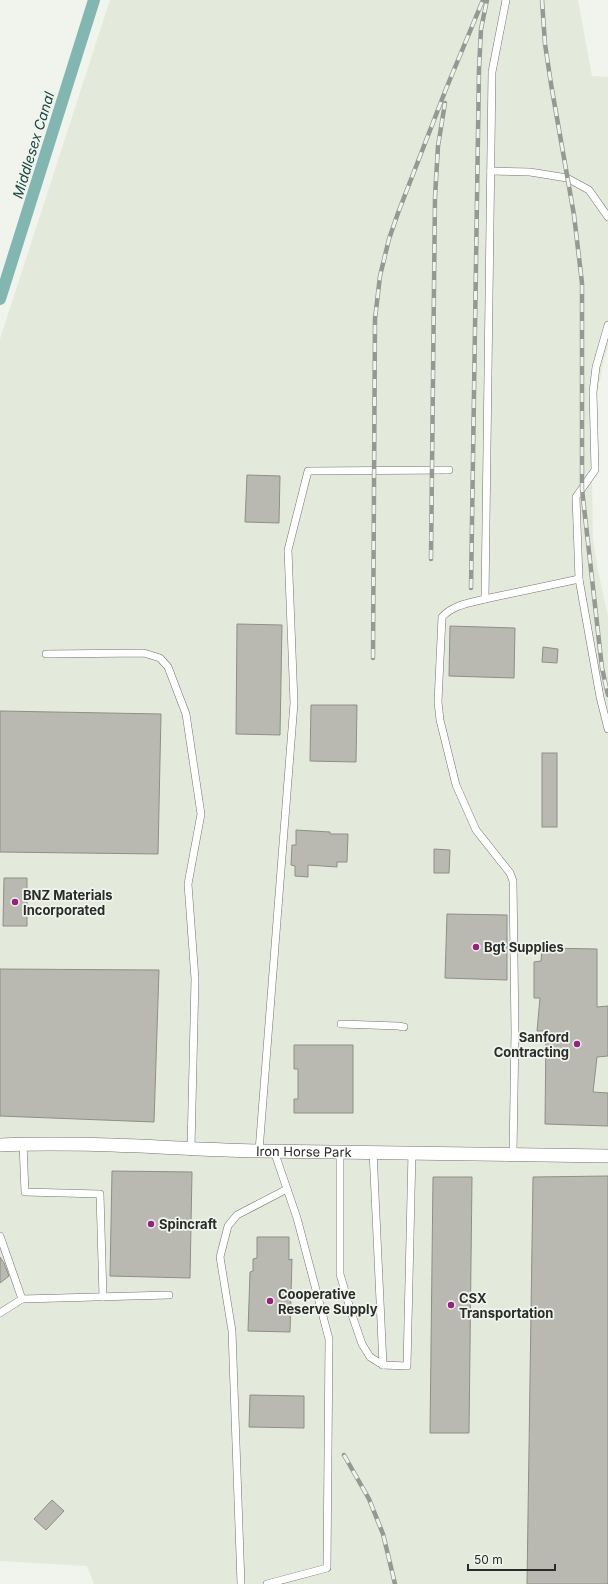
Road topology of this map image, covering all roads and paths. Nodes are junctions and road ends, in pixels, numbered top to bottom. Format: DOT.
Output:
graph roads {
  1 [pos="506,0"];
  2 [pos="491,171"];
  3 [pos="608,217"];
  4 [pos="608,325"];
  5 [pos="449,470"];
  6 [pos="579,579"];
  7 [pos="485,599"];
  8 [pos="46,654"];
  9 [pos="608,729"];
  10 [pos="341,1024"];
  11 [pos="404,1027"];
  12 [pos="23,1144"];
  13 [pos="0,1145"];
  14 [pos="191,1148"];
  15 [pos="274,1150"];
  16 [pos="340,1150"];
  17 [pos="259,1151"];
  18 [pos="373,1151"];
  19 [pos="412,1152"];
  20 [pos="513,1154"];
  21 [pos="608,1156"];
  22 [pos="287,1189"];
  23 [pos="0,1236"];
  24 [pos="169,1295"];
  25 [pos="103,1297"];
  26 [pos="22,1299"];
  27 [pos="0,1313"];
  28 [pos="383,1365"];
  29 [pos="241,1584"];
  30 [pos="267,1584"];
  1 -- 2 [label="lane"];
  2 -- 3 [label="lane"];
  2 -- 7 [label="lane"];
  4 -- 6 [label="lane"];
  5 -- 17 [label="lane"];
  6 -- 7 [label="lane"];
  6 -- 9 [label="lane"];
  7 -- 20 [label="lane"];
  8 -- 14 [label="lane"];
  10 -- 11 [label="lane"];
  12 -- 13 [label="street, Iron Horse Park"];
  12 -- 14 [label="street, Iron Horse Park"];
  12 -- 25 [label="lane"];
  14 -- 17 [label="street, Iron Horse Park"];
  15 -- 16 [label="street, Iron Horse Park"];
  15 -- 17 [label="street, Iron Horse Park"];
  15 -- 22 [label="lane"];
  16 -- 18 [label="street, Iron Horse Park"];
  16 -- 28 [label="lane"];
  18 -- 19 [label="street, Iron Horse Park"];
  18 -- 28 [label="lane"];
  19 -- 20 [label="street, Iron Horse Park"];
  19 -- 28 [label="lane"];
  20 -- 21 [label="street, Iron Horse Park"];
  22 -- 29 [label="lane"];
  22 -- 30 [label="lane"];
  23 -- 26 [label="lane"];
  24 -- 25 [label="lane"];
  25 -- 26 [label="lane"];
  26 -- 27 [label="lane"];
}
